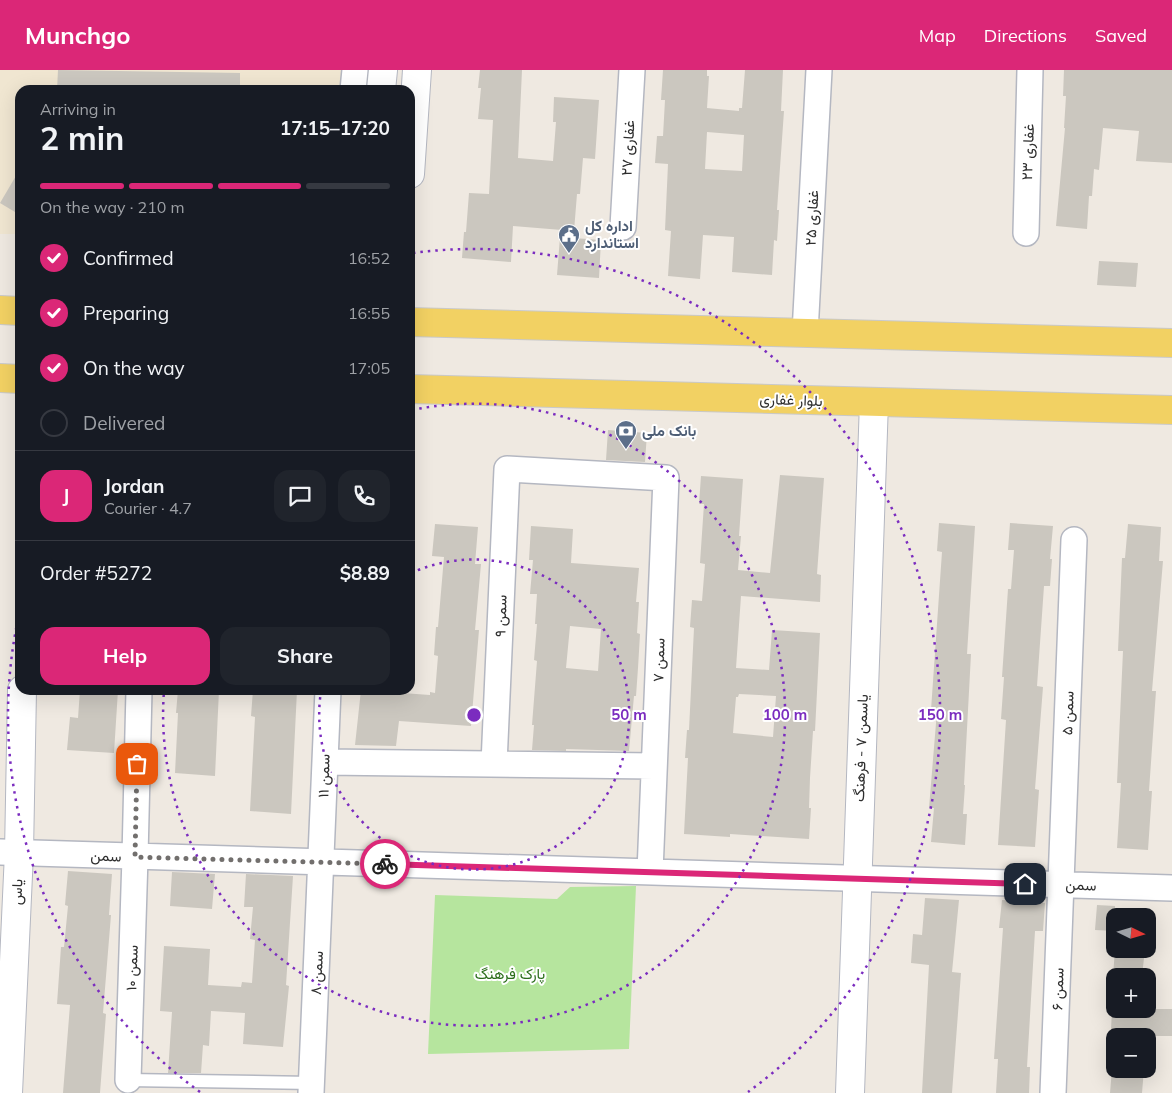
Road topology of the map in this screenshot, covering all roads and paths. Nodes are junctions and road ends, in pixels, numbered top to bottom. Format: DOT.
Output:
graph roads {
  1 [pos="354,70"];
  2 [pos="383,70"];
  3 [pos="417,70"];
  4 [pos="632,70"];
  5 [pos="820,70"];
  6 [pos="1030,70"];
  7 [pos="353,85"];
  8 [pos="382,85"];
  9 [pos="415,100"];
  10 [pos="623,227"];
  11 [pos="1026,233"];
  12 [pos="0,310"];
  13 [pos="15,311"];
  14 [pos="415,322"];
  15 [pos="805,333"];
  16 [pos="1172,342"];
  17 [pos="0,378"];
  18 [pos="15,378"];
  19 [pos="415,389"];
  20 [pos="874,402"];
  21 [pos="1172,410"];
  22 [pos="507,468"];
  23 [pos="1074,540"];
  24 [pos="22,695"];
  25 [pos="138,695"];
  26 [pos="328,695"];
  27 [pos="325,762"];
  28 [pos="494,764"];
  29 [pos="654,766"];
  30 [pos="9,853"];
  31 [pos="135,857"];
  32 [pos="322,862"];
  33 [pos="650,872"];
  34 [pos="856,879"];
  35 [pos="1062,885"];
  36 [pos="1172,888"];
  37 [pos="128,1080"];
  38 [pos="312,1088"];
  39 [pos="8,1093"];
  40 [pos="850,1093"];
  41 [pos="1053,1093"];
  1 -- 7 [label="street"];
  2 -- 8 [label="street"];
  3 -- 9 [label="street"];
  4 -- 10 [label="street, غفاری ۲۷"];
  5 -- 15 [label="street, غفاری ۲۵"];
  6 -- 11 [label="street, غفاری ۲۳"];
  12 -- 13 [label="main road"];
  14 -- 15 [label="main road"];
  15 -- 16 [label="main road"];
  17 -- 18 [label="main road"];
  19 -- 20 [label="main road, بلوار غفاری"];
  20 -- 21 [label="main road, بلوار غفاری"];
  20 -- 34 [label="street, یاسمن ۷ - فرهنگ"];
  22 -- 28 [label="street, سمن ۹"];
  22 -- 29 [label="street, سمن ۷"];
  23 -- 35 [label="street, سمن ۵"];
  24 -- 30 [label="street, یاس"];
  25 -- 31 [label="street, سمن ۱۰"];
  26 -- 27 [label="street, سمن ۱۱"];
  27 -- 28 [label="street"];
  27 -- 32 [label="street, سمن ۱۱"];
  28 -- 29 [label="street"];
  29 -- 33 [label="street, سمن ۷"];
  30 -- 31 [label="street, سمن"];
  30 -- 39 [label="street, یاس"];
  31 -- 32 [label="street, سمن"];
  31 -- 37 [label="street, سمن ۱۰"];
  32 -- 33 [label="street, سمن"];
  32 -- 38 [label="street, سمن ۸"];
  33 -- 34 [label="street, سمن"];
  34 -- 35 [label="street, سمن"];
  34 -- 40 [label="street, یاسمن ۷ - فرهنگ"];
  35 -- 36 [label="street, سمن"];
  35 -- 41 [label="street, سمن ۶"];
  37 -- 38 [label="lane"];
}
